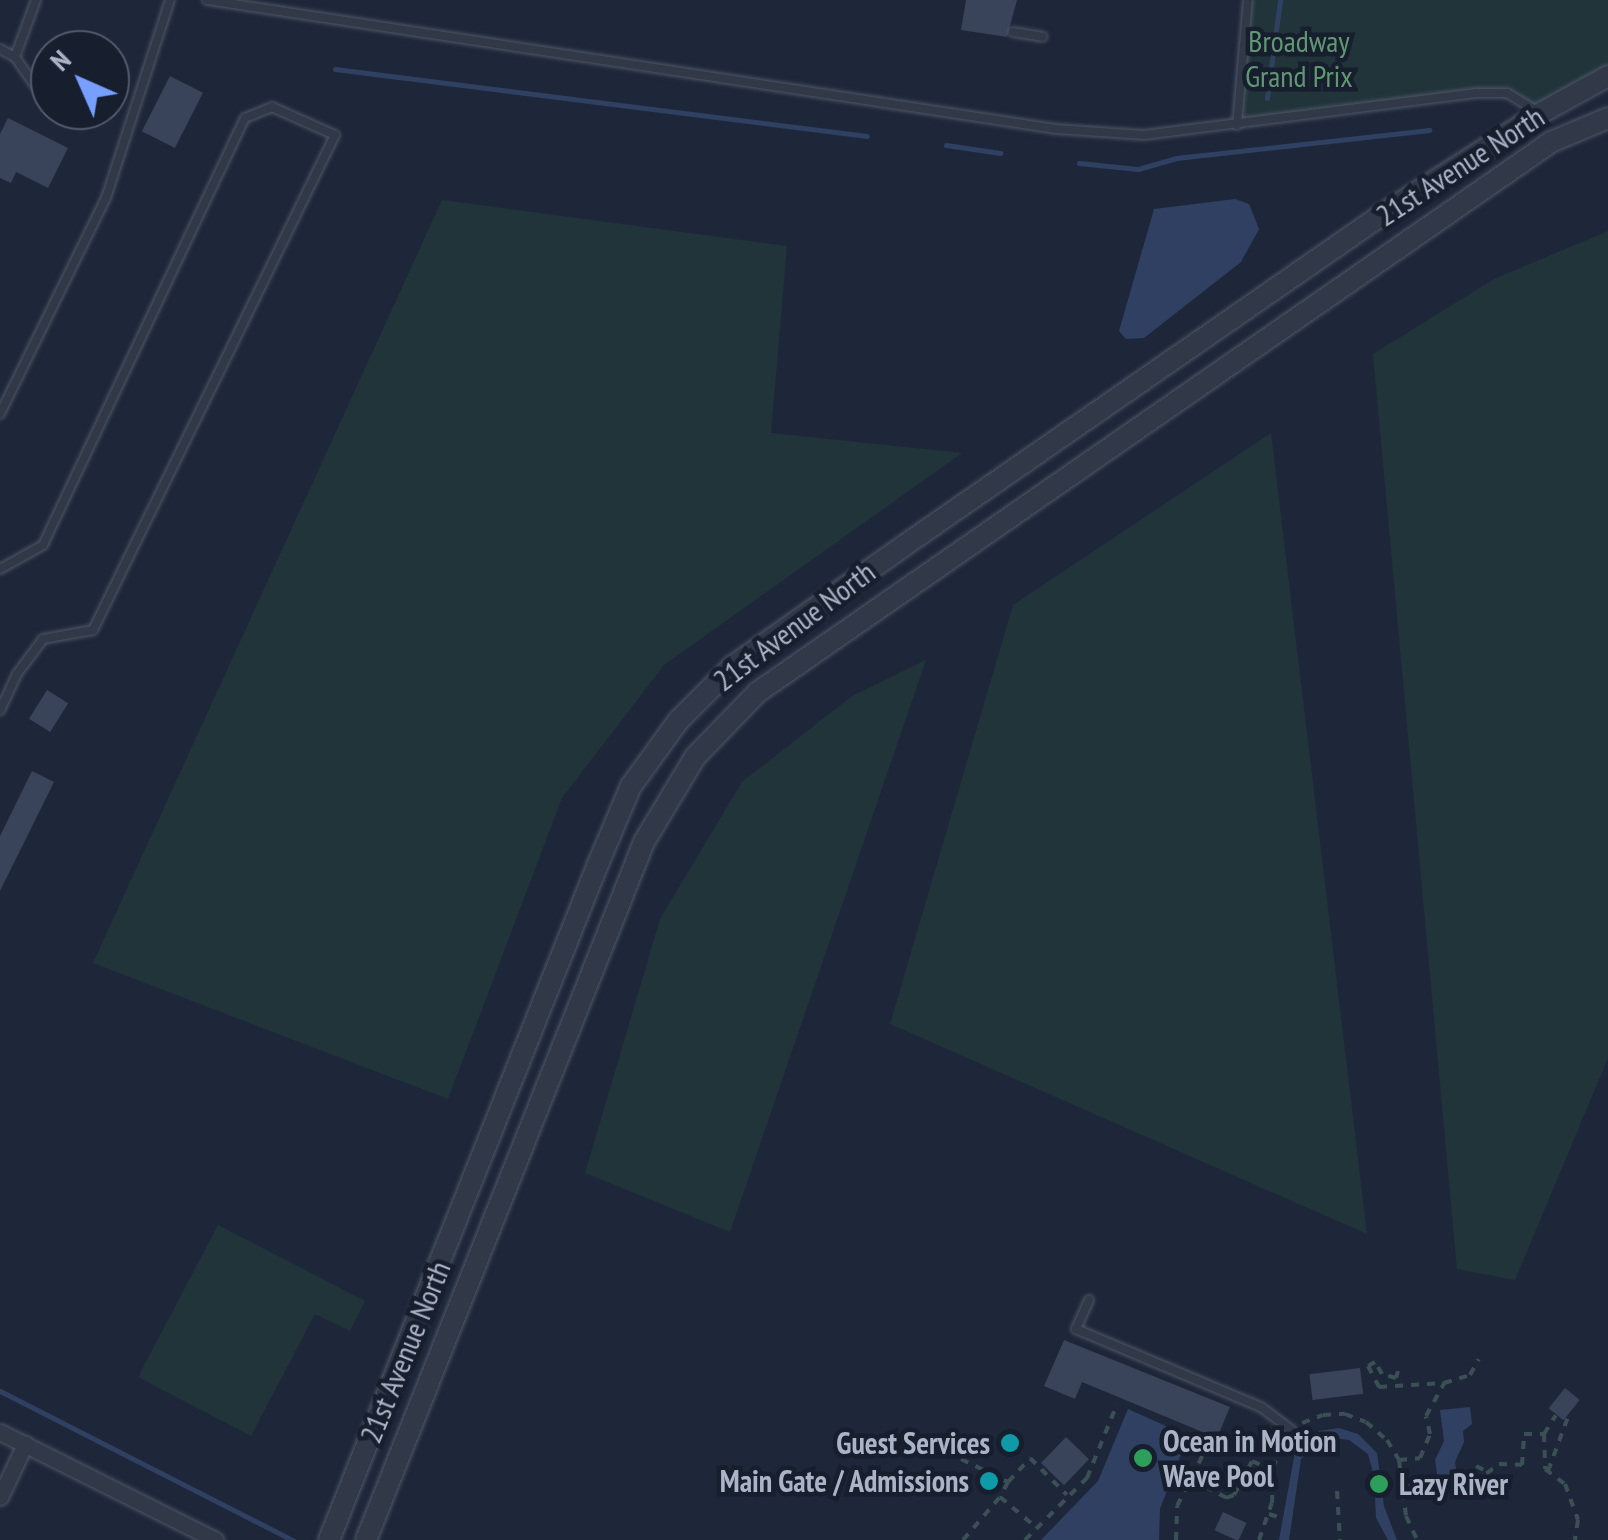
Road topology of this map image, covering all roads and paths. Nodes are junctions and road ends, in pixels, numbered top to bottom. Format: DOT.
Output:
graph roads {
  1 [pos="36,0"];
  2 [pos="170,0"];
  3 [pos="207,0"];
  4 [pos="1248,0"];
  5 [pos="1012,32"];
  6 [pos="1043,37"];
  7 [pos="0,49"];
  8 [pos="16,57"];
  9 [pos="30,76"];
  10 [pos="1608,76"];
  11 [pos="1541,113"];
  12 [pos="1608,118"];
  13 [pos="1237,125"];
  14 [pos="0,414"];
  15 [pos="0,570"];
  16 [pos="0,710"];
  17 [pos="1089,1300"];
  18 [pos="1479,1359"];
  19 [pos="1398,1371"];
  20 [pos="1444,1383"];
  21 [pos="1117,1404"];
  22 [pos="1556,1415"];
  23 [pos="1568,1417"];
  24 [pos="1292,1430"];
  25 [pos="0,1432"];
  26 [pos="1544,1434"];
  27 [pos="1209,1443"];
  28 [pos="24,1444"];
  29 [pos="962,1459"];
  30 [pos="1399,1460"];
  31 [pos="1476,1466"];
  32 [pos="1273,1471"];
  33 [pos="1548,1471"];
  34 [pos="1490,1473"];
  35 [pos="1190,1480"];
  36 [pos="1008,1482"];
  37 [pos="1402,1487"];
  38 [pos="1338,1491"];
  39 [pos="1068,1496"];
  40 [pos="0,1497"];
  41 [pos="1000,1497"];
  42 [pos="1269,1514"];
  43 [pos="1281,1518"];
  44 [pos="1410,1525"];
  45 [pos="1037,1528"];
  46 [pos="1400,1531"];
  47 [pos="216,1540"];
  48 [pos="330,1540"];
  49 [pos="366,1540"];
  50 [pos="964,1540"];
  51 [pos="1025,1540"];
  52 [pos="1176,1540"];
  53 [pos="1259,1540"];
  54 [pos="1340,1540"];
  55 [pos="1418,1540"];
  56 [pos="1575,1540"];
  1 -- 8 [label="lane"];
  2 -- 14 [label="lane"];
  3 -- 13 [label="lane"];
  4 -- 13 [label="lane"];
  5 -- 6 [label="lane"];
  7 -- 8 [label="lane"];
  8 -- 9 [label="lane"];
  10 -- 11 [label="street, 21st Avenue North"];
  11 -- 13 [label="lane"];
  11 -- 48 [label="street, 21st Avenue North"];
  12 -- 49 [label="street, 21st Avenue North"];
  15 -- 16 [label="lane"];
  17 -- 24 [label="lane"];
  18 -- 20 [label="path"];
  19 -- 20 [label="path"];
  20 -- 30 [label="path"];
  21 -- 39 [label="path"];
  22 -- 26 [label="path"];
  23 -- 33 [label="path"];
  24 -- 30 [label="path"];
  24 -- 32 [label="path"];
  25 -- 28 [label="street"];
  26 -- 33 [label="path"];
  26 -- 34 [label="path"];
  27 -- 35 [label="path"];
  28 -- 40 [label="street"];
  28 -- 47 [label="street"];
  29 -- 36 [label="path"];
  30 -- 37 [label="path"];
  31 -- 34 [label="path"];
  32 -- 35 [label="path"];
  32 -- 42 [label="path"];
  33 -- 56 [label="path"];
  34 -- 37 [label="path"];
  35 -- 52 [label="path"];
  36 -- 39 [label="path"];
  36 -- 41 [label="path"];
  37 -- 44 [label="path"];
  38 -- 54 [label="path"];
  39 -- 45 [label="path"];
  41 -- 45 [label="path"];
  41 -- 50 [label="path"];
  42 -- 43 [label="path"];
  42 -- 53 [label="path"];
  44 -- 46 [label="path"];
  44 -- 55 [label="path"];
  45 -- 51 [label="path"];
}
